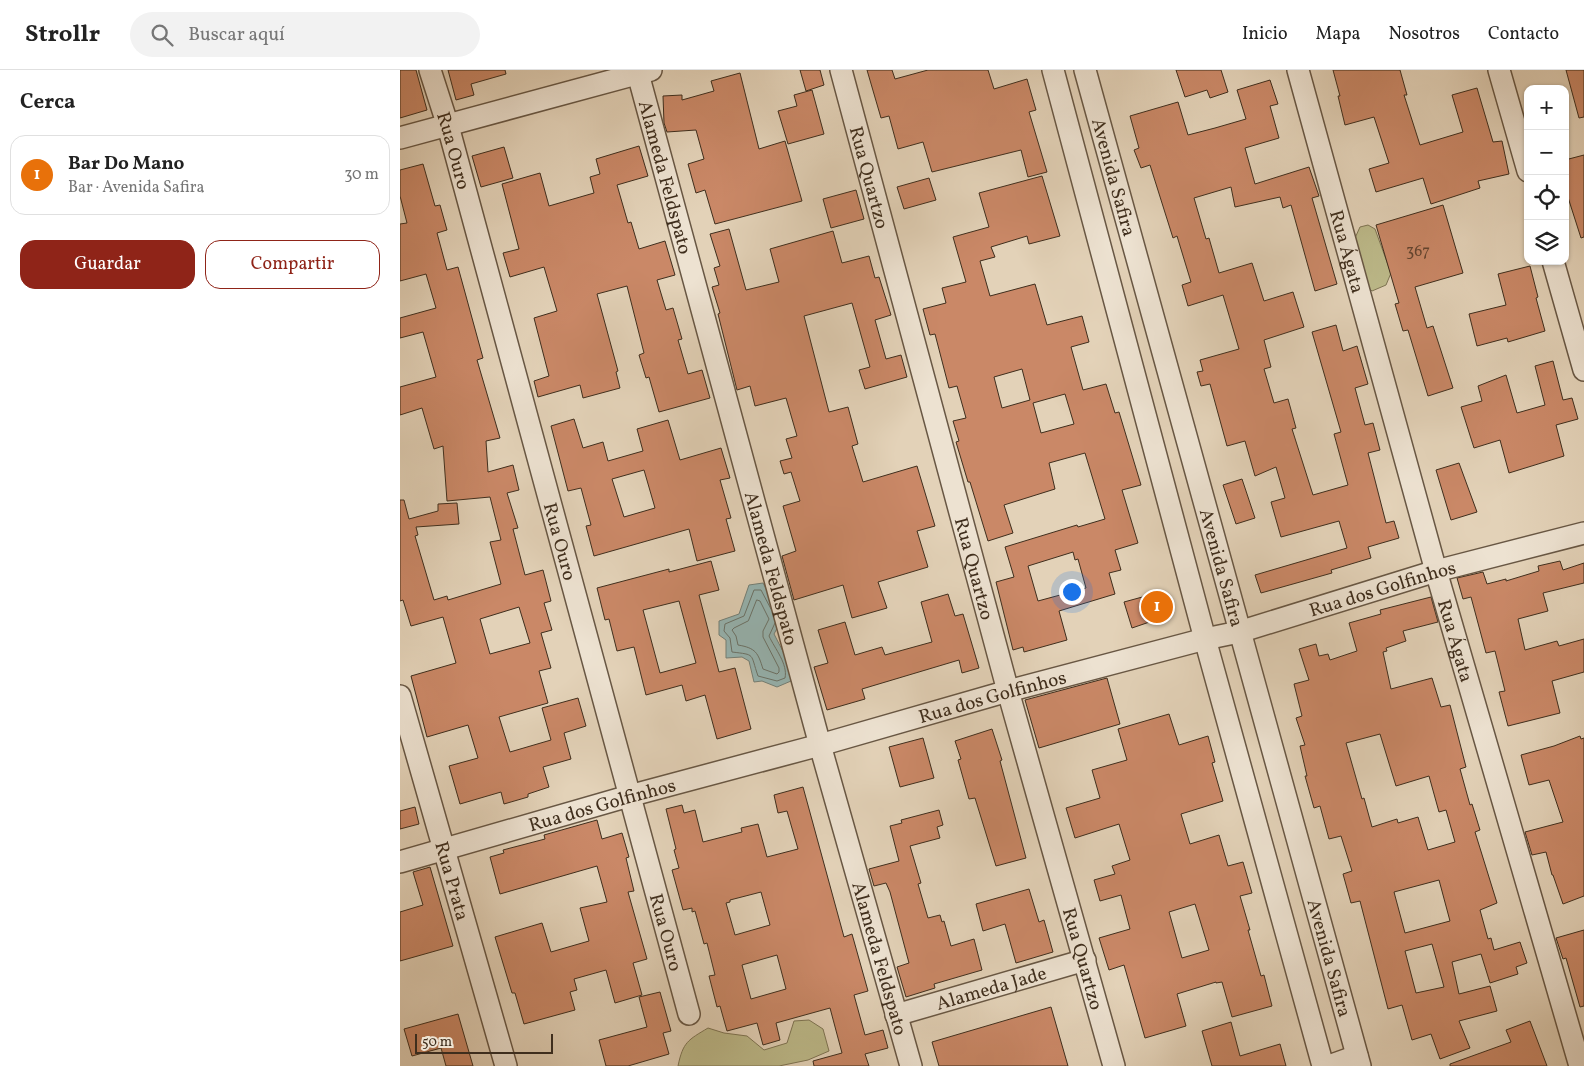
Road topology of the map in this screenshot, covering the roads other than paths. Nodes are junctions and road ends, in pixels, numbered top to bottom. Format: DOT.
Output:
graph roads {
  1 [pos="430,70"];
  2 [pos="841,70"];
  3 [pos="1053,70"];
  4 [pos="1084,70"];
  5 [pos="1298,70"];
  6 [pos="1499,70"];
  7 [pos="643,71"];
  8 [pos="448,126"];
  9 [pos="400,138"];
  10 [pos="1524,157"];
  11 [pos="1554,265"];
  12 [pos="1584,370"];
  13 [pos="1584,533"];
  14 [pos="1436,571"];
  15 [pos="1239,632"];
  16 [pos="1205,639"];
  17 [pos="1008,691"];
  18 [pos="400,696"];
  19 [pos="820,746"];
  20 [pos="629,796"];
  21 [pos="444,850"];
  22 [pos="400,862"];
  23 [pos="1085,960"];
  24 [pos="689,1014"];
  25 [pos="896,1015"];
  26 [pos="1359,1061"];
  27 [pos="506,1066"];
  28 [pos="911,1066"];
  29 [pos="1114,1066"];
  30 [pos="1323,1066"];
  31 [pos="1329,1066"];
  32 [pos="1580,1066"];
  1 -- 8 [label="street, Rua Ouro"];
  2 -- 17 [label="street, Rua Quartzo"];
  3 -- 16 [label="street, Avenida Safira"];
  4 -- 15 [label="street, Avenida Safira"];
  5 -- 14 [label="street, Rua Ágata"];
  6 -- 10 [label="street"];
  7 -- 8 [label="street"];
  7 -- 19 [label="street, Alameda Feldspato"];
  8 -- 9 [label="street"];
  8 -- 20 [label="street, Rua Ouro"];
  11 -- 12 [label="street"];
  13 -- 14 [label="street, Rua dos Golfinhos"];
  14 -- 15 [label="street, Rua dos Golfinhos"];
  14 -- 32 [label="street, Rua Ágata"];
  15 -- 16 [label="street, Rua dos Golfinhos"];
  15 -- 26 [label="street, Avenida Safira"];
  16 -- 17 [label="street, Rua dos Golfinhos"];
  16 -- 30 [label="street, Avenida Safira"];
  17 -- 19 [label="street, Rua dos Golfinhos"];
  17 -- 23 [label="street, Rua Quartzo"];
  18 -- 21 [label="street, Rua Prata"];
  19 -- 20 [label="street, Rua dos Golfinhos"];
  19 -- 25 [label="street, Alameda Feldspato"];
  20 -- 21 [label="street, Rua dos Golfinhos"];
  20 -- 24 [label="street, Rua Ouro"];
  21 -- 22 [label="street, Rua dos Golfinhos"];
  21 -- 27 [label="street, Rua Prata"];
  23 -- 25 [label="street, Alameda Jade"];
  23 -- 29 [label="street, Rua Quartzo"];
  25 -- 28 [label="street, Alameda Feldspato"];
  26 -- 31 [label="street"];
}
